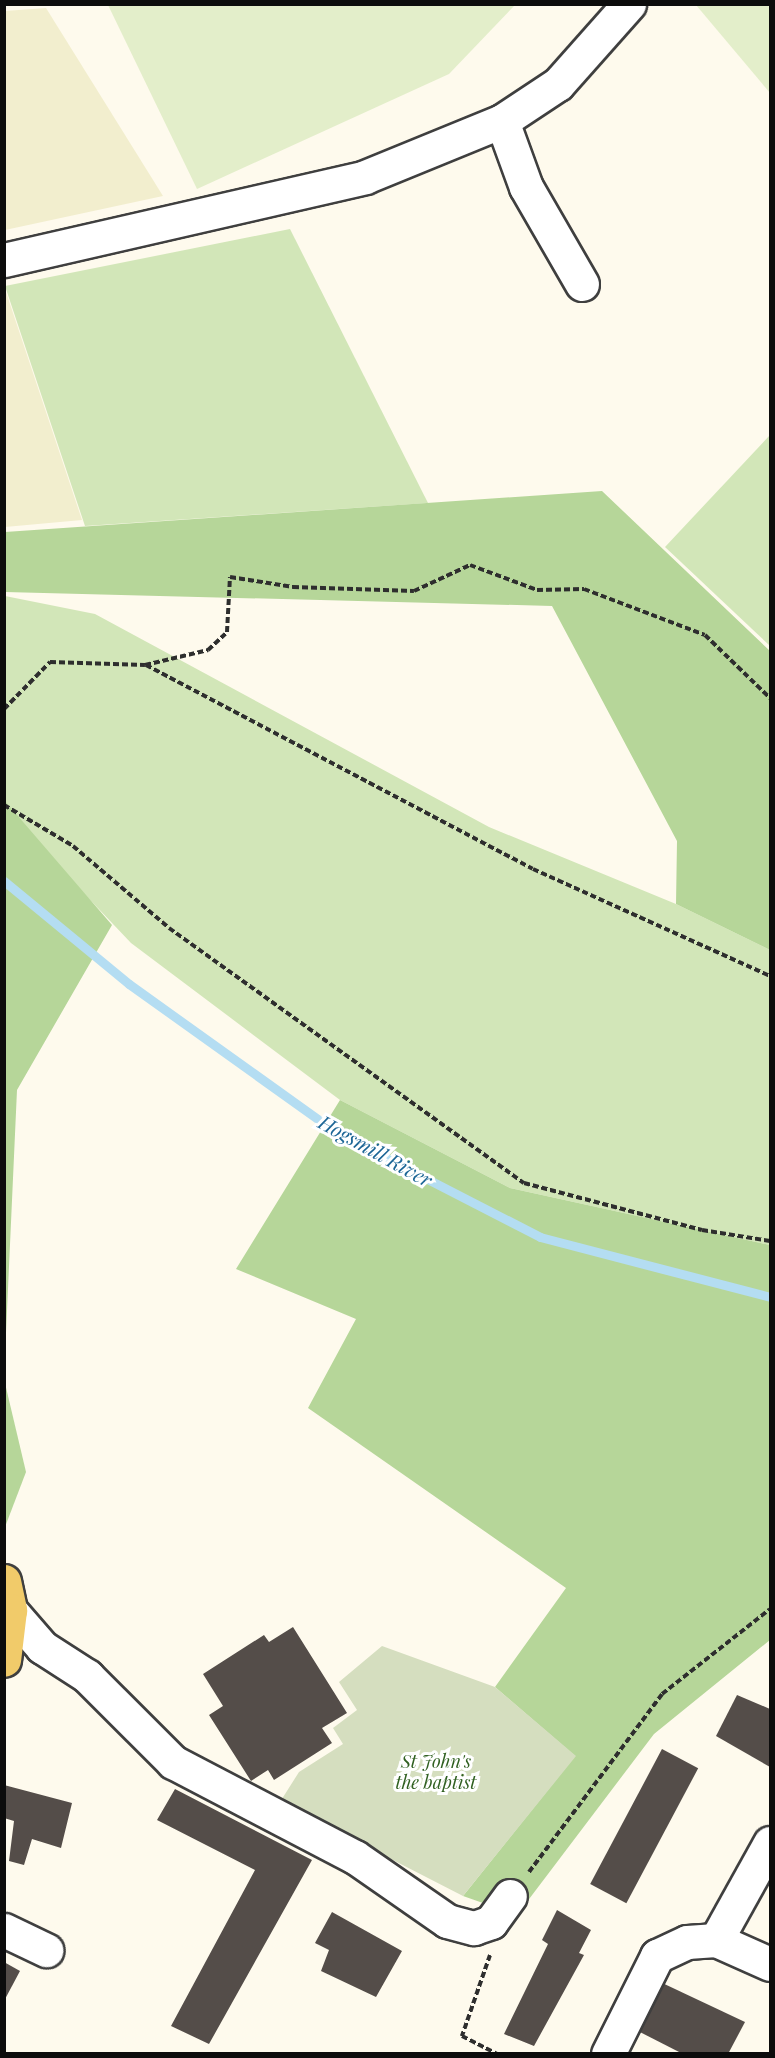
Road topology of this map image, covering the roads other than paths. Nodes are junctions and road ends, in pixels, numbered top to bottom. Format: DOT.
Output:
graph roads {
  1 [pos="629,4"];
  2 [pos="502,121"];
  3 [pos="4,260"];
  4 [pos="582,284"];
  5 [pos="8,1595"];
  6 [pos="4,1660"];
  7 [pos="771,1843"];
  8 [pos="510,1896"];
  9 [pos="4,1930"];
  10 [pos="716,1940"];
  11 [pos="46,1950"];
  12 [pos="771,1964"];
  13 [pos="608,2054"];
  1 -- 2 [label="street"];
  2 -- 3 [label="street"];
  2 -- 4 [label="street"];
  5 -- 6 [label="main road"];
  5 -- 8 [label="street"];
  7 -- 10 [label="street"];
  9 -- 11 [label="street"];
  10 -- 12 [label="street"];
  10 -- 13 [label="street"];
}
